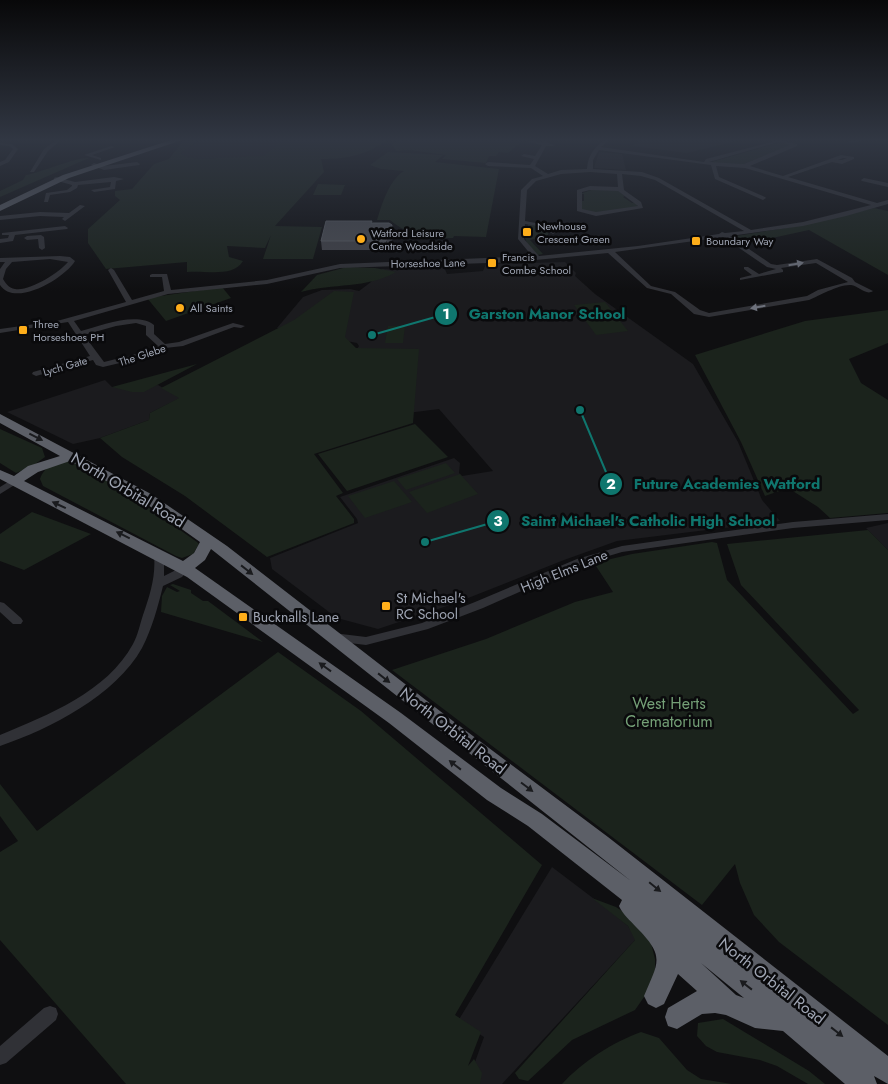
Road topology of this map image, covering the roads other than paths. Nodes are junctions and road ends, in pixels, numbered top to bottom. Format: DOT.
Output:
graph roads {
  1 [pos="620,189"];
  2 [pos="23,190"];
  3 [pos="36,190"];
  4 [pos="73,190"];
  5 [pos="94,190"];
  6 [pos="98,190"];
  7 [pos="524,190"];
  8 [pos="597,190"];
  9 [pos="675,190"];
  10 [pos="744,190"];
  11 [pos="826,190"];
  12 [pos="763,198"];
  13 [pos="0,201"];
  14 [pos="46,201"];
  15 [pos="888,202"];
  16 [pos="877,205"];
  17 [pos="82,206"];
  18 [pos="0,208"];
  19 [pos="69,215"];
  20 [pos="2,217"];
  21 [pos="522,222"];
  22 [pos="749,231"];
  23 [pos="553,232"];
  24 [pos="4,234"];
  25 [pos="722,234"];
  26 [pos="12,236"];
  27 [pos="0,241"];
  28 [pos="42,248"];
  29 [pos="610,251"];
  30 [pos="537,258"];
  31 [pos="0,260"];
  32 [pos="10,261"];
  33 [pos="777,267"];
  34 [pos="746,268"];
  35 [pos="111,270"];
  36 [pos="152,276"];
  37 [pos="758,276"];
  38 [pos="742,279"];
  39 [pos="852,284"];
  40 [pos="168,292"];
  41 [pos="870,292"];
  42 [pos="130,301"];
  43 [pos="70,320"];
  44 [pos="235,324"];
  45 [pos="0,331"];
  46 [pos="79,334"];
  47 [pos="163,346"];
  48 [pos="95,357"];
  49 [pos="36,374"];
  50 [pos="0,418"];
  51 [pos="72,456"];
  52 [pos="47,463"];
  53 [pos="0,474"];
  54 [pos="13,482"];
  55 [pos="0,491"];
  56 [pos="33,493"];
  57 [pos="888,517"];
  58 [pos="208,540"];
  59 [pos="158,555"];
  60 [pos="182,571"];
  61 [pos="159,583"];
  62 [pos="2,612"];
  63 [pos="17,621"];
  64 [pos="363,650"];
  65 [pos="0,741"];
  66 [pos="494,794"];
  67 [pos="667,952"];
  68 [pos="656,996"];
  69 [pos="728,1003"];
  70 [pos="50,1014"];
  71 [pos="678,1016"];
  72 [pos="787,1018"];
  73 [pos="0,1057"];
  74 [pos="888,1072"];
  75 [pos="864,1084"];
  1 -- 8 [label="street"];
  2 -- 13 [label="highway"];
  3 -- 18 [label="highway"];
  4 -- 14 [label="street"];
  5 -- 6 [label="street"];
  7 -- 21 [label="street"];
  9 -- 22 [label="street"];
  10 -- 12 [label="street"];
  11 -- 16 [label="street"];
  15 -- 16 [label="street, Horseshoe Lane"];
  16 -- 22 [label="street, Horseshoe Lane"];
  17 -- 19 [label="street"];
  19 -- 20 [label="street"];
  19 -- 26 [label="street"];
  21 -- 23 [label="street"];
  21 -- 30 [label="street"];
  22 -- 25 [label="street, Horseshoe Lane"];
  24 -- 26 [label="street"];
  25 -- 29 [label="street, Horseshoe Lane"];
  25 -- 33 [label="street"];
  26 -- 27 [label="street"];
  26 -- 28 [label="street"];
  29 -- 30 [label="street, Horseshoe Lane"];
  39 -- 29 [label="street, one-way"];
  30 -- 40 [label="street, Horseshoe Lane"];
  31 -- 32 [label="street"];
  32 -- 32 [label="street"];
  33 -- 37 [label="street"];
  33 -- 39 [label="street, one-way"];
  34 -- 37 [label="street"];
  35 -- 42 [label="street"];
  36 -- 40 [label="street"];
  37 -- 38 [label="street"];
  39 -- 41 [label="street"];
  40 -- 42 [label="street, Horseshoe Lane"];
  42 -- 43 [label="street, Horseshoe Lane"];
  43 -- 45 [label="street, Horseshoe Lane"];
  43 -- 46 [label="street"];
  44 -- 47 [label="street, The Glebe"];
  46 -- 47 [label="street"];
  46 -- 48 [label="street"];
  47 -- 48 [label="street, The Glebe"];
  48 -- 49 [label="street, Lych Gate"];
  50 -- 51 [label="highway, North Orbital Road, one-way"];
  51 -- 52 [label="highway"];
  51 -- 58 [label="highway, North Orbital Road"];
  52 -- 54 [label="highway"];
  52 -- 56 [label="highway"];
  53 -- 54 [label="highway"];
  54 -- 55 [label="street"];
  54 -- 56 [label="highway"];
  59 -- 56 [label="highway, one-way"];
  57 -- 64 [label="street, High Elms Lane"];
  58 -- 60 [label="highway"];
  58 -- 64 [label="highway, North Orbital Road, one-way"];
  59 -- 60 [label="highway"];
  59 -- 61 [label="street"];
  60 -- 61 [label="street"];
  66 -- 60 [label="highway, North Orbital Road, one-way"];
  61 -- 65 [label="street"];
  62 -- 63 [label="street"];
  64 -- 74 [label="highway, North Orbital Road, one-way"];
  66 -- 67 [label="highway"];
  72 -- 66 [label="highway, North Orbital Road, one-way"];
  67 -- 68 [label="highway"];
  67 -- 69 [label="highway"];
  69 -- 71 [label="highway"];
  69 -- 72 [label="highway"];
  70 -- 73 [label="street"];
  72 -- 75 [label="highway, North Orbital Road"];
}
